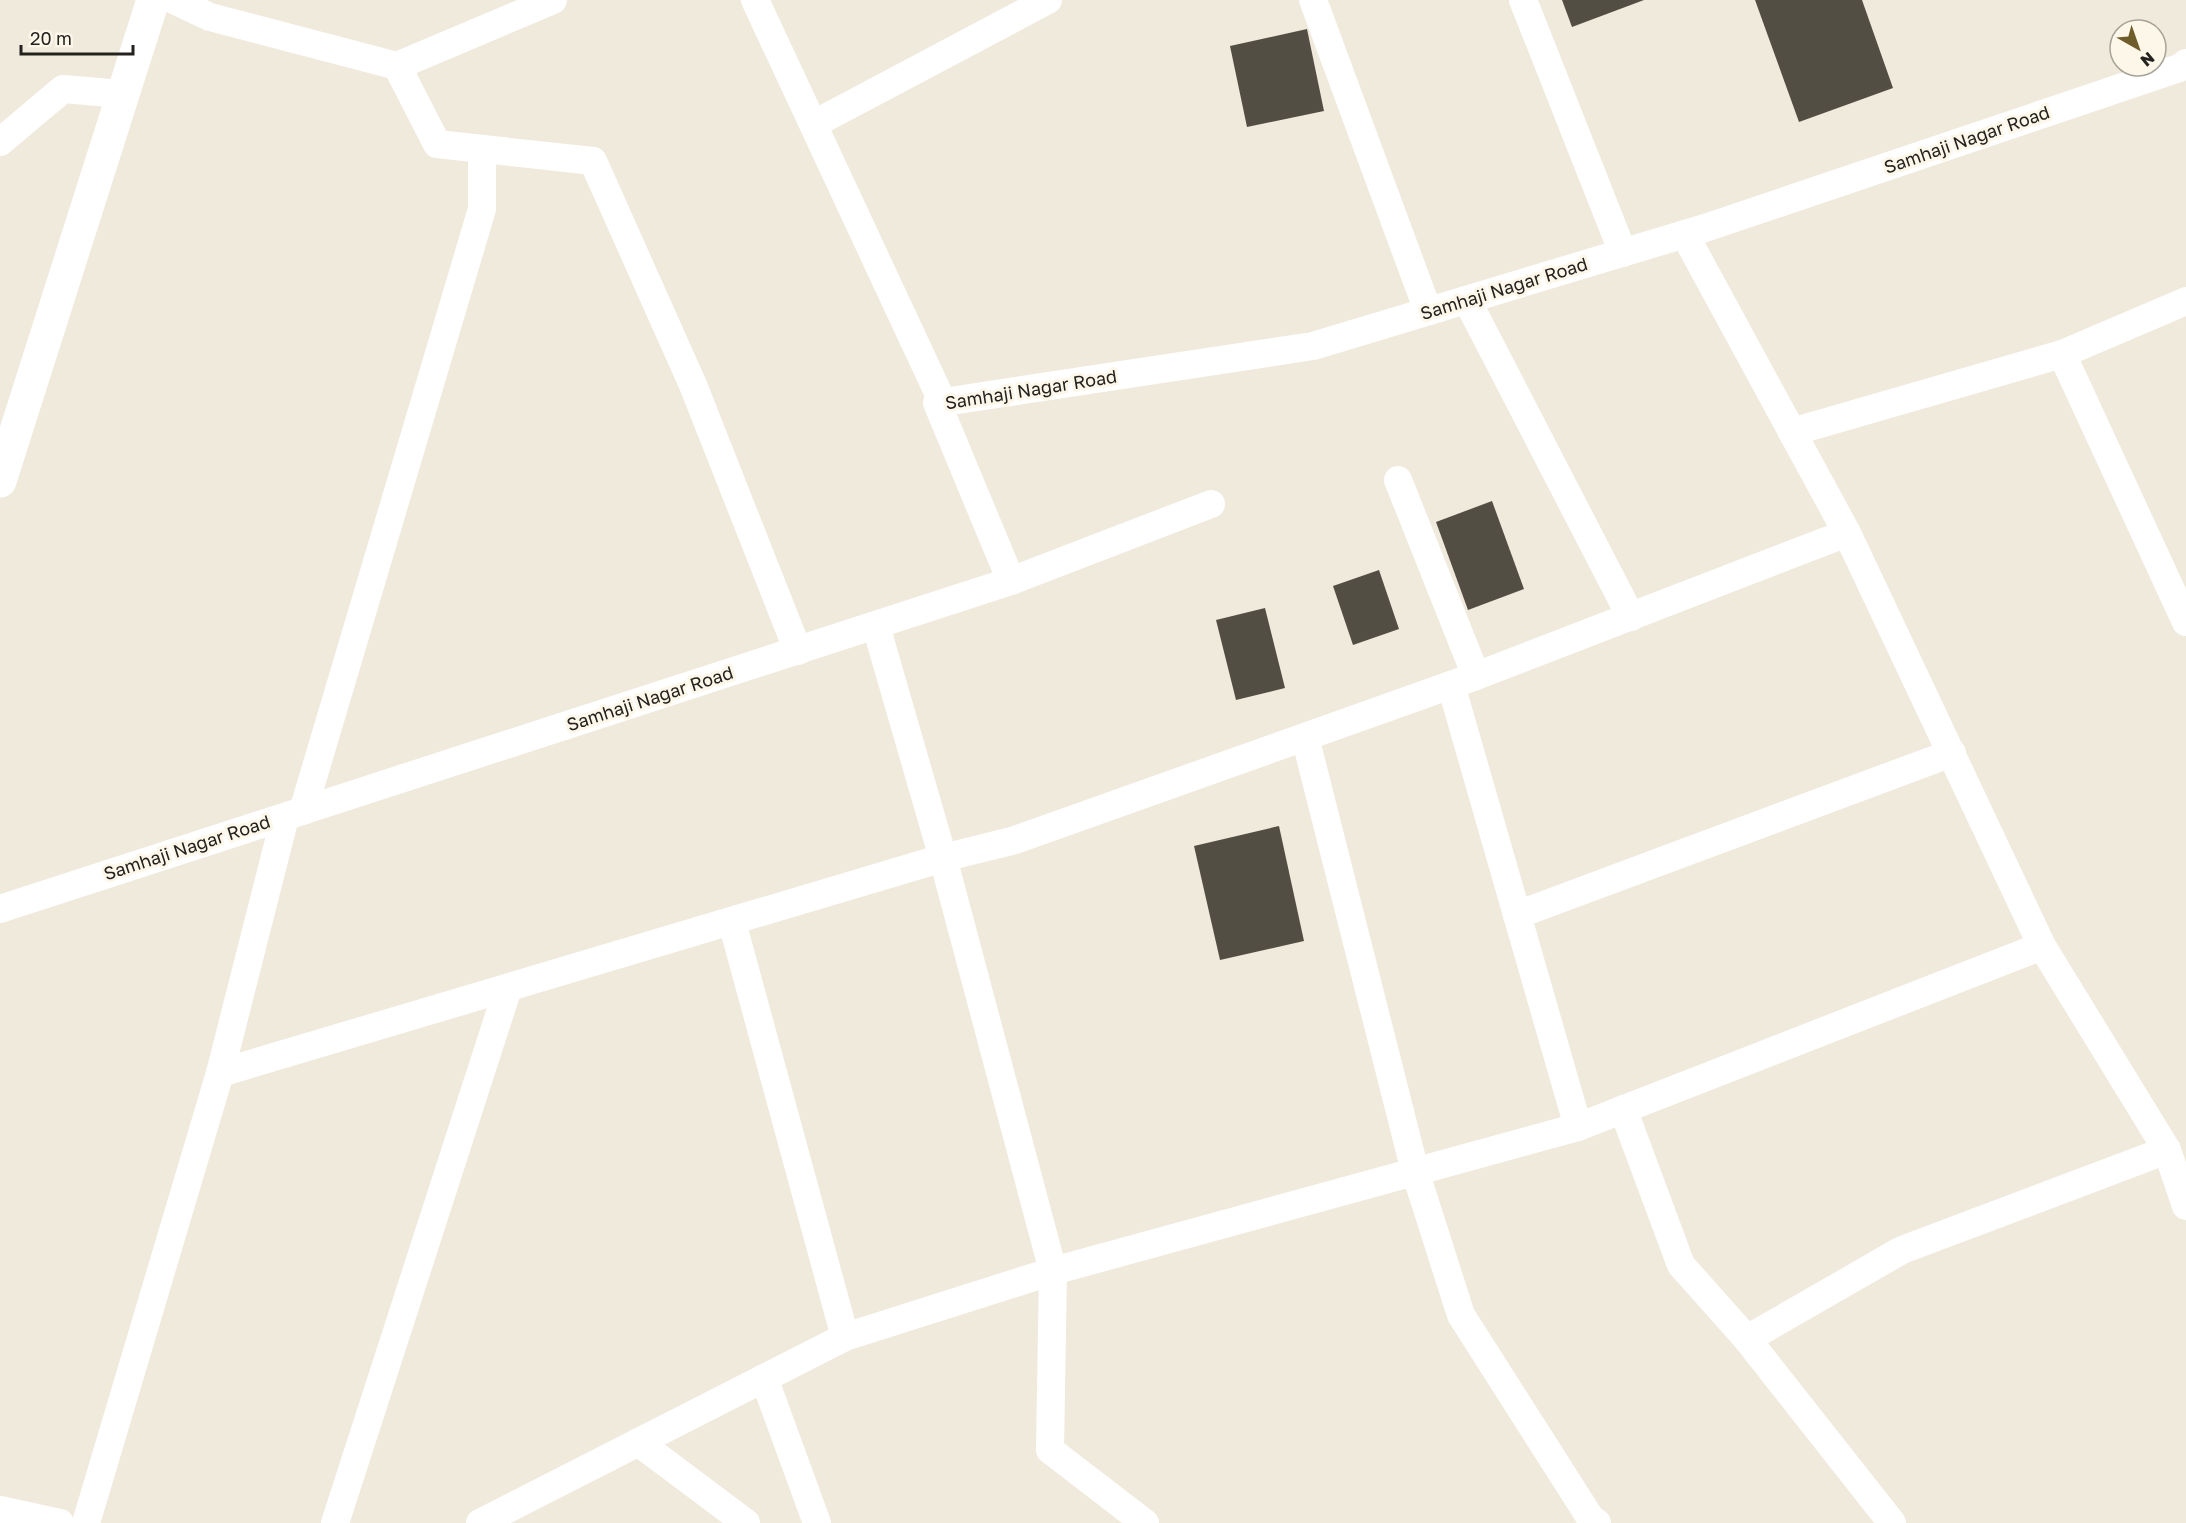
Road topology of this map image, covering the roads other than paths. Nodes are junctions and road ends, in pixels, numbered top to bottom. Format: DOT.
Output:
graph roads {
  1 [pos="153,0"];
  2 [pos="174,0"];
  3 [pos="553,0"];
  4 [pos="754,0"];
  5 [pos="1048,0"];
  6 [pos="1312,0"];
  7 [pos="1522,0"];
  8 [pos="2186,63"];
  9 [pos="397,66"];
  10 [pos="122,94"];
  11 [pos="814,124"];
  12 [pos="0,142"];
  13 [pos="482,150"];
  14 [pos="1685,235"];
  15 [pos="1623,253"];
  16 [pos="1467,300"];
  17 [pos="2186,302"];
  18 [pos="1428,311"];
  19 [pos="2062,354"];
  20 [pos="943,403"];
  21 [pos="1792,432"];
  22 [pos="1398,480"];
  23 [pos="0,481"];
  24 [pos="1211,504"];
  25 [pos="1847,533"];
  26 [pos="1011,581"];
  27 [pos="1631,617"];
  28 [pos="2186,622"];
  29 [pos="876,626"];
  30 [pos="798,651"];
  31 [pos="1463,681"];
  32 [pos="1305,737"];
  33 [pos="1952,753"];
  34 [pos="294,814"];
  35 [pos="943,858"];
  36 [pos="0,909"];
  37 [pos="1517,915"];
  38 [pos="732,922"];
  39 [pos="2042,946"];
  40 [pos="508,988"];
  41 [pos="220,1073"];
  42 [pos="1623,1109"];
  43 [pos="1578,1127"];
  44 [pos="2167,1150"];
  45 [pos="1415,1171"];
  46 [pos="2186,1206"];
  47 [pos="1053,1270"];
  48 [pos="845,1337"];
  49 [pos="1747,1339"];
  50 [pos="764,1378"];
  51 [pos="638,1442"];
  52 [pos="0,1510"];
  53 [pos="1592,1522"];
  54 [pos="60,1523"];
  55 [pos="86,1523"];
  56 [pos="335,1523"];
  57 [pos="480,1523"];
  58 [pos="746,1523"];
  59 [pos="817,1523"];
  60 [pos="1145,1523"];
  61 [pos="1892,1523"];
  1 -- 10 [label="main road"];
  2 -- 9 [label="street"];
  3 -- 9 [label="street"];
  4 -- 11 [label="street"];
  5 -- 11 [label="street"];
  6 -- 18 [label="street"];
  7 -- 15 [label="street"];
  8 -- 14 [label="street, Samhaji Nagar Road"];
  9 -- 13 [label="street"];
  10 -- 12 [label="street"];
  10 -- 23 [label="main road"];
  11 -- 20 [label="street"];
  13 -- 30 [label="street"];
  13 -- 34 [label="street"];
  14 -- 15 [label="street, Samhaji Nagar Road"];
  14 -- 21 [label="street"];
  15 -- 16 [label="street, Samhaji Nagar Road"];
  16 -- 18 [label="street, Samhaji Nagar Road"];
  16 -- 27 [label="street"];
  17 -- 19 [label="street"];
  18 -- 20 [label="street, Samhaji Nagar Road"];
  19 -- 21 [label="street"];
  19 -- 28 [label="street"];
  20 -- 26 [label="street, Samhaji Nagar Road"];
  21 -- 25 [label="street"];
  22 -- 31 [label="street"];
  24 -- 26 [label="street"];
  25 -- 27 [label="street"];
  25 -- 33 [label="street"];
  26 -- 29 [label="street, Samhaji Nagar Road"];
  27 -- 31 [label="street"];
  29 -- 30 [label="street, Samhaji Nagar Road"];
  29 -- 35 [label="street"];
  30 -- 34 [label="street, Samhaji Nagar Road"];
  31 -- 32 [label="street"];
  31 -- 37 [label="street"];
  32 -- 35 [label="street"];
  32 -- 45 [label="street"];
  33 -- 37 [label="street"];
  33 -- 39 [label="street"];
  34 -- 36 [label="street, Samhaji Nagar Road"];
  34 -- 41 [label="street"];
  35 -- 38 [label="street"];
  35 -- 47 [label="street"];
  37 -- 43 [label="street"];
  38 -- 40 [label="street"];
  38 -- 48 [label="street"];
  39 -- 42 [label="street"];
  39 -- 44 [label="street"];
  40 -- 41 [label="street"];
  40 -- 56 [label="street"];
  41 -- 55 [label="street"];
  42 -- 43 [label="street"];
  42 -- 49 [label="street"];
  43 -- 45 [label="street"];
  44 -- 46 [label="street"];
  44 -- 49 [label="street"];
  45 -- 47 [label="street"];
  45 -- 53 [label="street"];
  47 -- 48 [label="street"];
  47 -- 60 [label="street"];
  48 -- 50 [label="street"];
  49 -- 61 [label="street"];
  50 -- 51 [label="street"];
  50 -- 59 [label="street"];
  51 -- 57 [label="street"];
  51 -- 58 [label="street"];
  52 -- 54 [label="street"];
}
